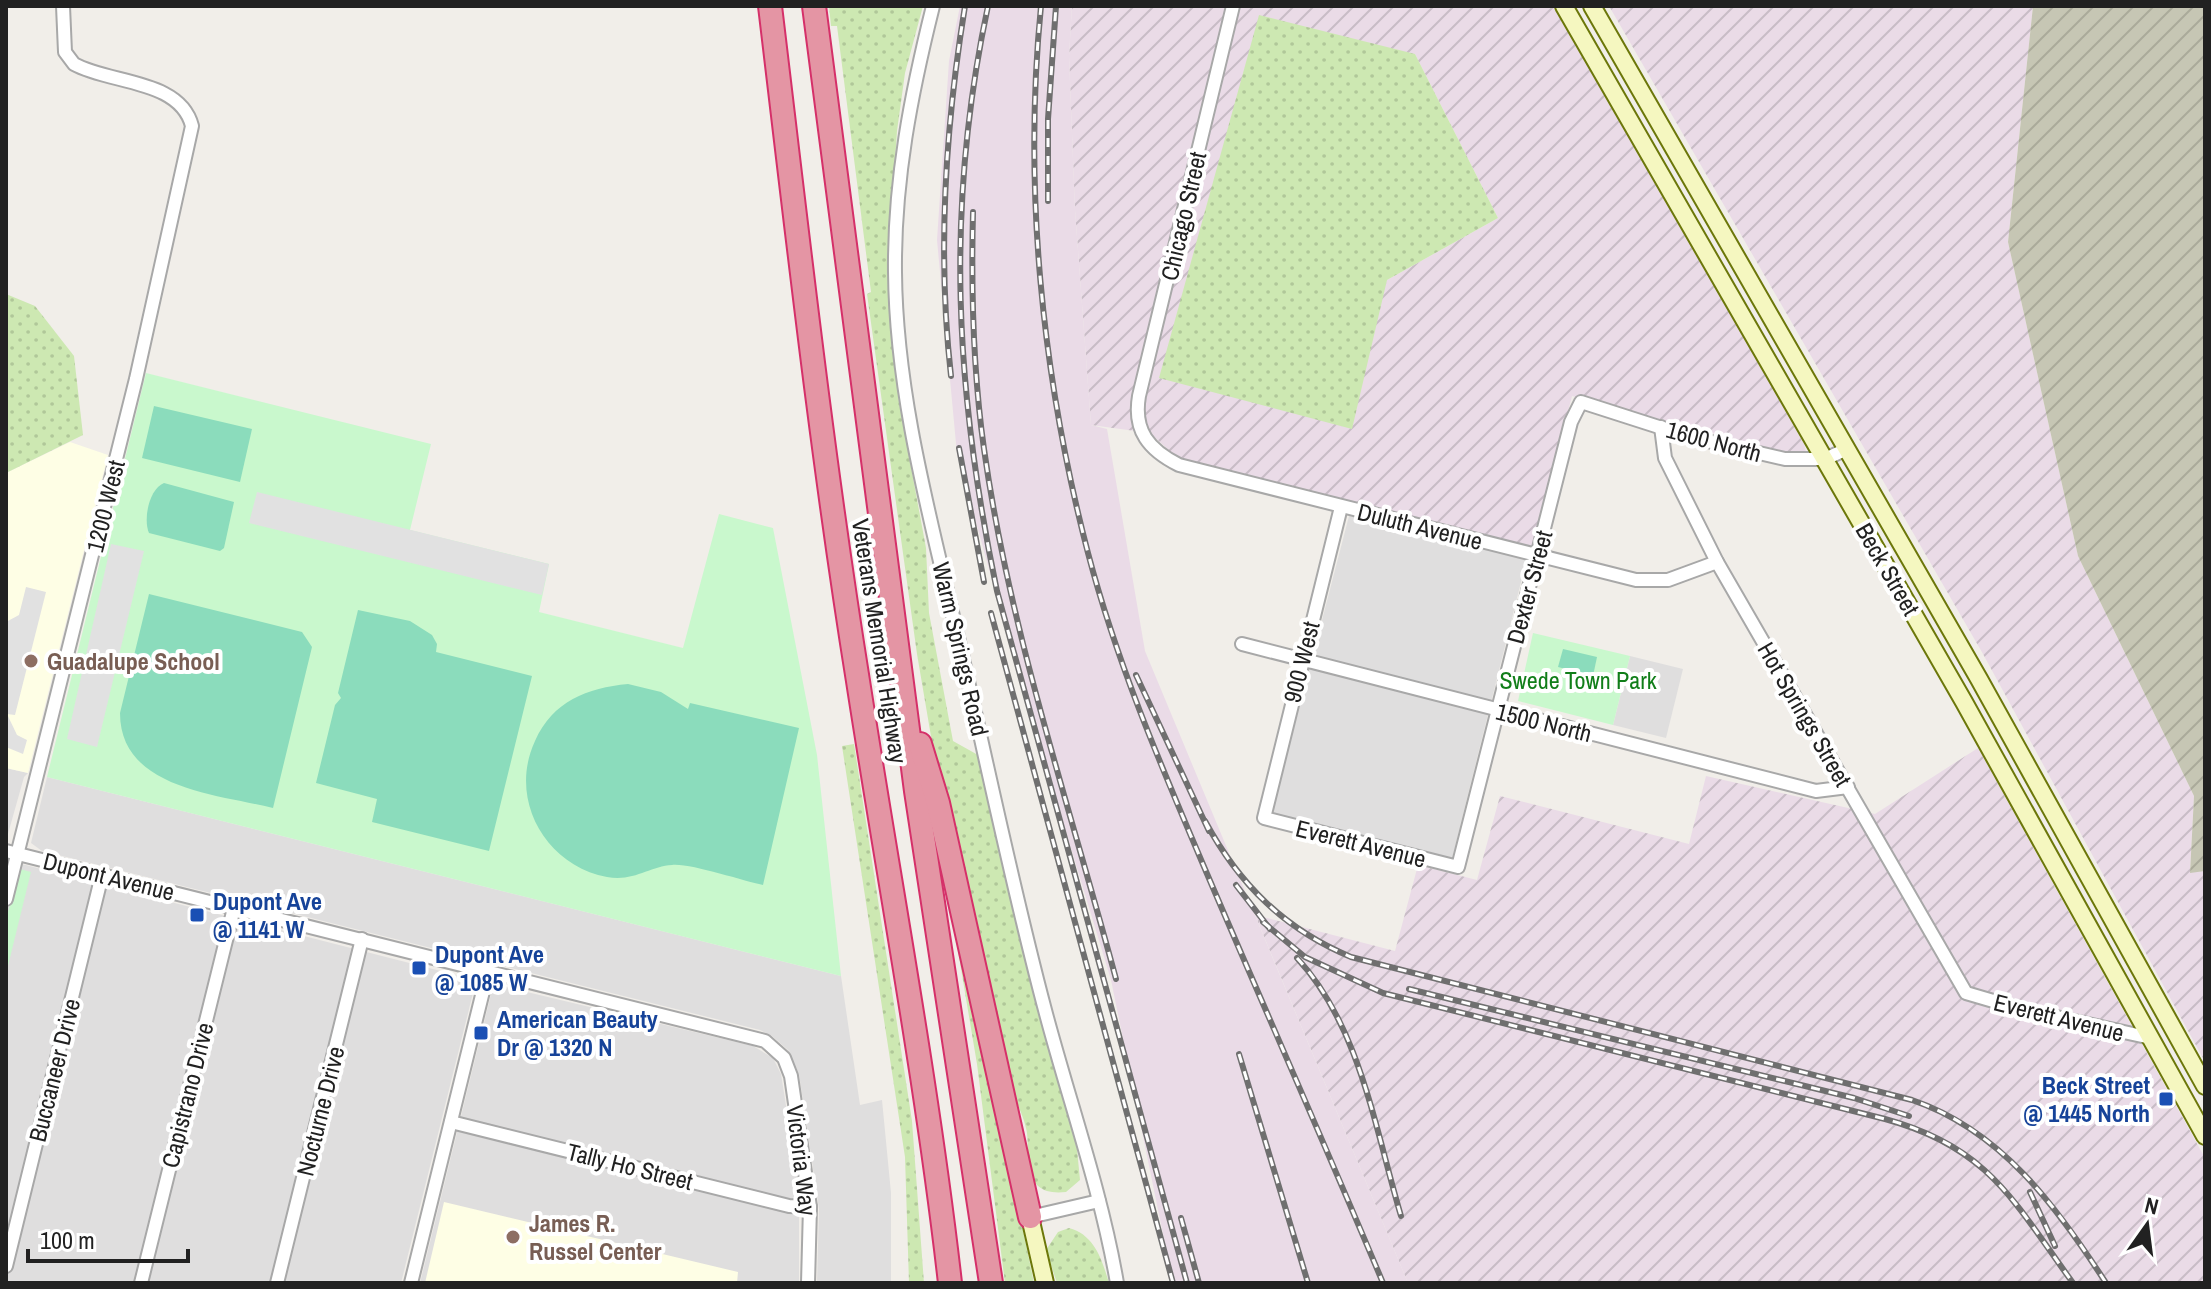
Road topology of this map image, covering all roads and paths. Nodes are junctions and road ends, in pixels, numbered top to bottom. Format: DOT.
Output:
graph roads {
  1 [pos="63,6"];
  2 [pos="770,6"];
  3 [pos="814,6"];
  4 [pos="933,6"];
  5 [pos="1233,6"];
  6 [pos="1564,6"];
  7 [pos="1592,6"];
  8 [pos="1581,402"];
  9 [pos="1138,426"];
  10 [pos="1661,427"];
  11 [pos="1847,449"];
  12 [pos="1825,459"];
  13 [pos="1341,507"];
  14 [pos="1538,556"];
  15 [pos="1717,562"];
  16 [pos="1242,644"];
  17 [pos="1302,660"];
  18 [pos="904,693"];
  19 [pos="1497,711"];
  20 [pos="1848,787"];
  21 [pos="1264,818"];
  22 [pos="12,852"];
  23 [pos="1458,867"];
  24 [pos="102,875"];
  25 [pos="6,899"];
  26 [pos="234,908"];
  27 [pos="362,939"];
  28 [pos="488,971"];
  29 [pos="1966,993"];
  30 [pos="2151,1038"];
  31 [pos="770,1044"];
  32 [pos="2205,1086"];
  33 [pos="451,1122"];
  34 [pos="2205,1136"];
  35 [pos="1099,1201"];
  36 [pos="810,1207"];
  37 [pos="1030,1217"];
  38 [pos="946,1252"];
  39 [pos="6,1266"];
  40 [pos="141,1283"];
  41 [pos="277,1283"];
  42 [pos="411,1283"];
  43 [pos="808,1283"];
  44 [pos="943,1283"];
  45 [pos="950,1283"];
  46 [pos="991,1283"];
  47 [pos="1045,1283"];
  48 [pos="1117,1283"];
  1 -- 22 [label="street, 1200 West"];
  2 -- 38 [label="highway, Veterans Memorial Highway"];
  3 -- 18 [label="highway, Veterans Memorial Highway"];
  4 -- 35 [label="street, Warm Springs Road"];
  5 -- 9 [label="street, Chicago Street"];
  6 -- 12 [label="main road, Beck Street"];
  7 -- 11 [label="main road, Beck Street"];
  8 -- 10 [label="street, 1600 North"];
  8 -- 14 [label="street, Dexter Street"];
  9 -- 13 [label="street, Duluth Avenue"];
  10 -- 12 [label="street, 1600 North"];
  10 -- 15 [label="street, Hot Springs Street"];
  11 -- 12 [label="street, 1600 North"];
  11 -- 32 [label="main road, Beck Street"];
  12 -- 30 [label="main road, Beck Street"];
  13 -- 14 [label="street, Duluth Avenue"];
  13 -- 17 [label="street, 900 West"];
  14 -- 15 [label="street, Duluth Avenue"];
  14 -- 19 [label="street, Dexter Street"];
  15 -- 20 [label="street, Hot Springs Street"];
  16 -- 17 [label="street, 1500 North"];
  17 -- 19 [label="street, 1500 North"];
  17 -- 21 [label="street, 900 West"];
  18 -- 37 [label="highway"];
  18 -- 46 [label="highway, Veterans Memorial Highway"];
  19 -- 20 [label="street, 1500 North"];
  19 -- 23 [label="street, Dexter Street"];
  20 -- 29 [label="street, Hot Springs Street"];
  21 -- 23 [label="street, Everett Avenue"];
  22 -- 24 [label="street, Dupont Avenue"];
  22 -- 25 [label="street, 1200 West"];
  24 -- 26 [label="street, Dupont Avenue"];
  24 -- 39 [label="street, Buccaneer Drive"];
  26 -- 27 [label="street, Dupont Avenue"];
  26 -- 40 [label="street, Capistrano Drive"];
  27 -- 28 [label="street, Dupont Avenue"];
  27 -- 41 [label="street, Nocturne Drive"];
  28 -- 31 [label="street, Dupont Avenue"];
  28 -- 33 [label="street"];
  29 -- 30 [label="street, Everett Avenue"];
  30 -- 34 [label="main road, Beck Street"];
  31 -- 36 [label="street, Victoria Way"];
  33 -- 36 [label="street, Tally Ho Street"];
  33 -- 42 [label="street"];
  35 -- 37 [label="street"];
  35 -- 48 [label="street, Warm Springs Road"];
  36 -- 43 [label="street, Victoria Way"];
  37 -- 47 [label="main road"];
  38 -- 44 [label="highway"];
  38 -- 45 [label="highway, Veterans Memorial Highway"];
}
